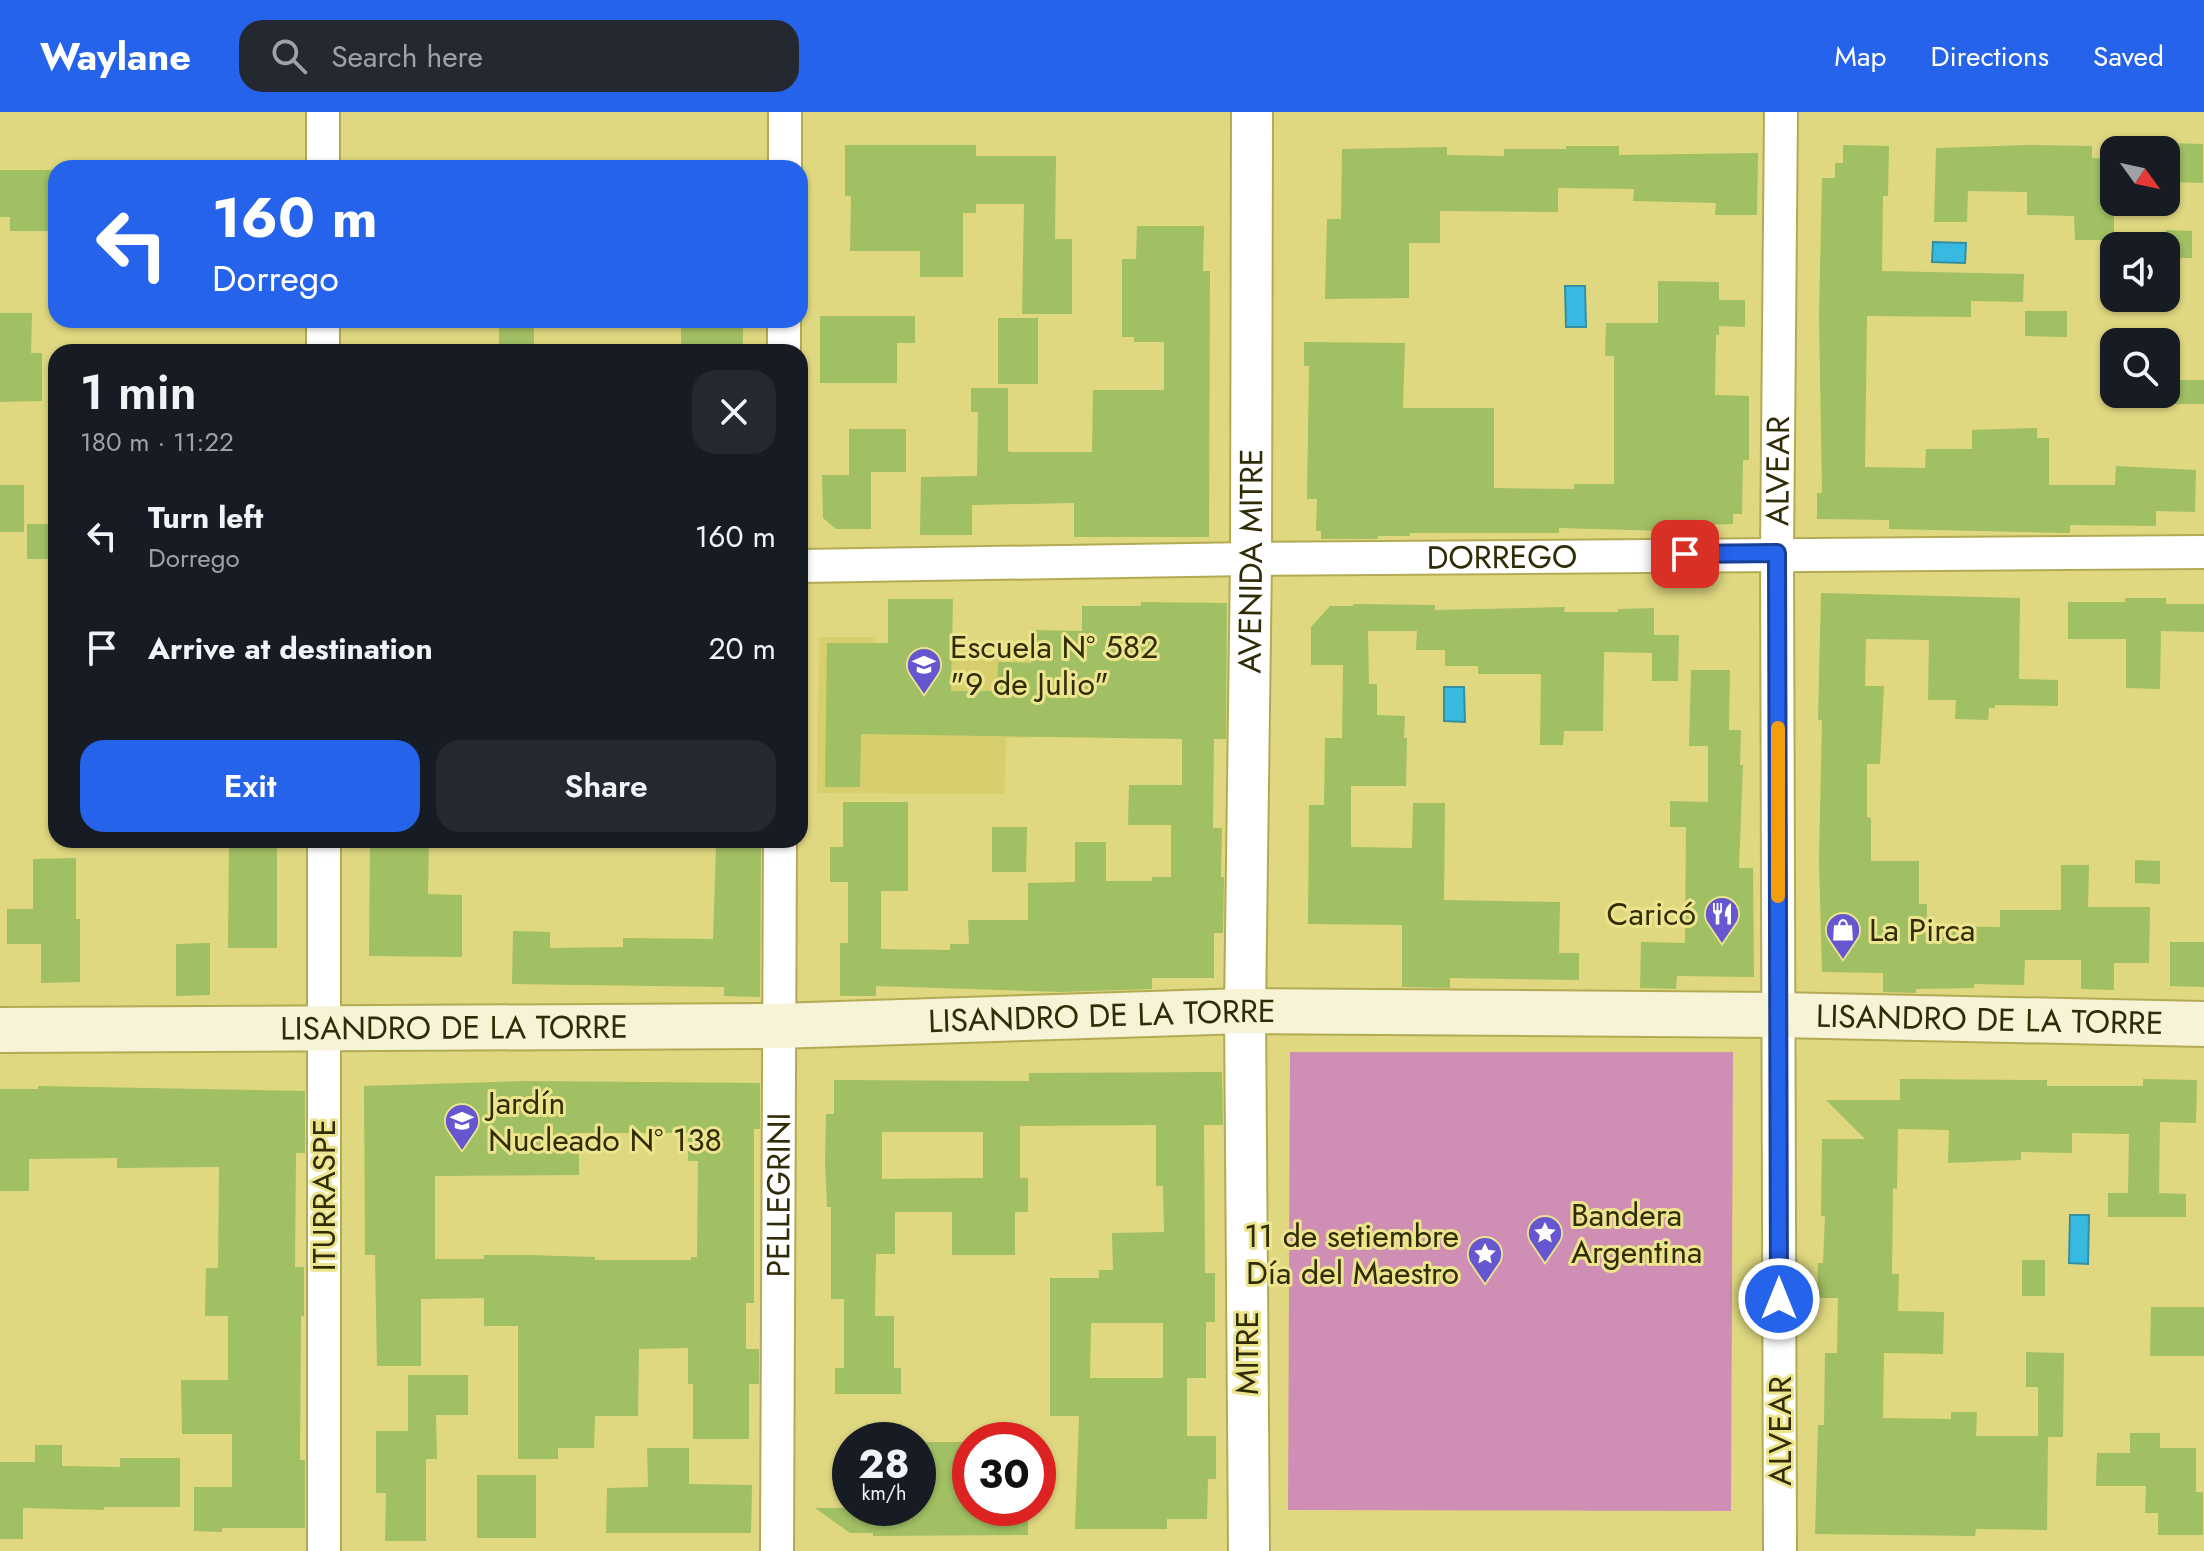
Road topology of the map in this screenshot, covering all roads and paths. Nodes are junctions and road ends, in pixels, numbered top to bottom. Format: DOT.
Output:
graph roads {
  1 [pos="323,112"];
  2 [pos="785,112"];
  3 [pos="1252,112"];
  4 [pos="1781,112"];
  5 [pos="323,160"];
  6 [pos="785,160"];
  7 [pos="2204,552"];
  8 [pos="1777,553"];
  9 [pos="1251,559"];
  10 [pos="808,566"];
  11 [pos="324,848"];
  12 [pos="780,848"];
  13 [pos="1245,1011"];
  14 [pos="1778,1015"];
  15 [pos="2204,1024"];
  16 [pos="777,1026"];
  17 [pos="0,1030"];
  18 [pos="324,1030"];
  19 [pos="324,1551"];
  20 [pos="777,1551"];
  21 [pos="1249,1551"];
  22 [pos="1780,1551"];
  1 -- 5 [label="street"];
  2 -- 6 [label="street"];
  3 -- 9 [label="street, AVENIDA MITRE"];
  4 -- 8 [label="street, ALVEAR"];
  7 -- 8 [label="street, DORREGO"];
  8 -- 9 [label="street, DORREGO"];
  8 -- 14 [label="street, ALVEAR"];
  9 -- 10 [label="street, DORREGO"];
  9 -- 13 [label="street, AVENIDA MITRE"];
  11 -- 18 [label="street, ITURRASPE"];
  12 -- 16 [label="street, PELLEGRINI"];
  13 -- 14 [label="main road, LISANDRO DE LA TORRE"];
  13 -- 16 [label="main road, LISANDRO DE LA TORRE"];
  13 -- 21 [label="street, MITRE"];
  14 -- 15 [label="main road, LISANDRO DE LA TORRE"];
  14 -- 22 [label="street, ALVEAR"];
  16 -- 18 [label="main road, LISANDRO DE LA TORRE"];
  16 -- 20 [label="street, PELLEGRINI"];
  17 -- 18 [label="main road, LISANDRO DE LA TORRE"];
  18 -- 19 [label="street, ITURRASPE"];
}
